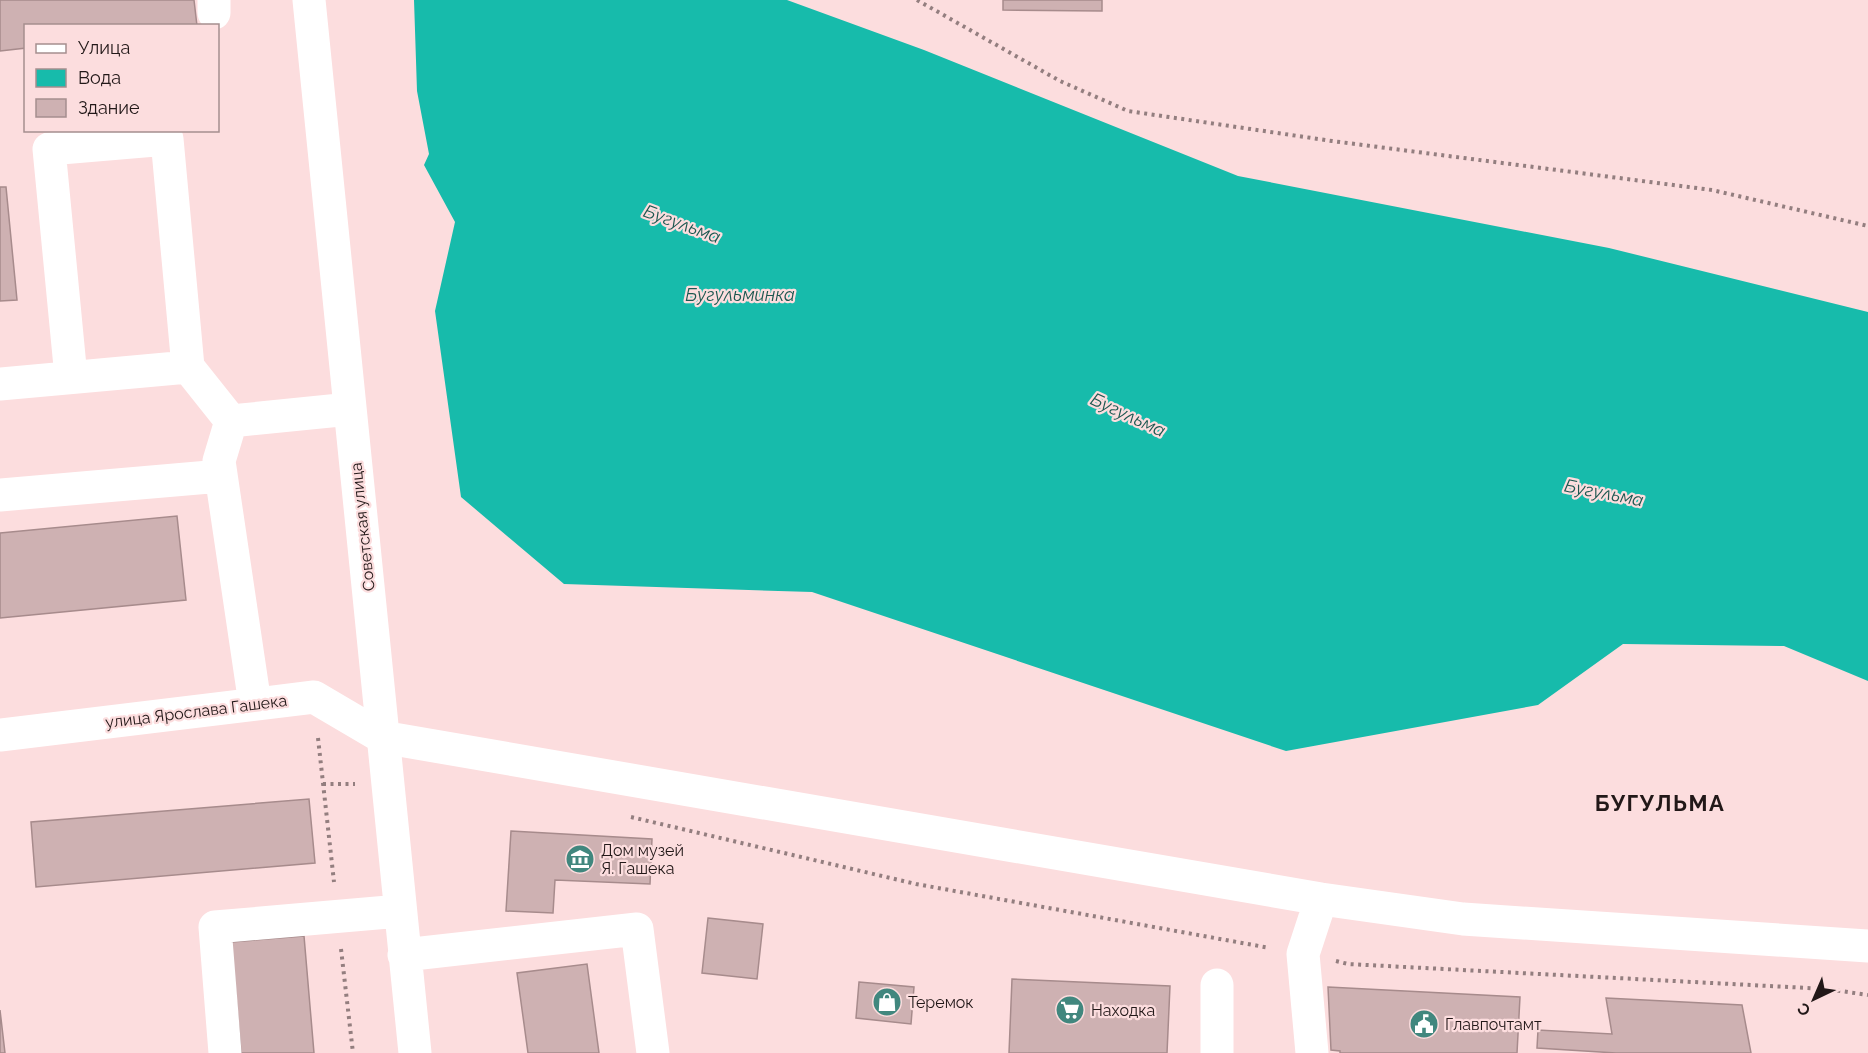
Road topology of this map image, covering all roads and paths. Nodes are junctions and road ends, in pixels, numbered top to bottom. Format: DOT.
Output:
graph roads {
  1 [pos="309,0"];
  2 [pos="917,0"];
  3 [pos="1868,226"];
  4 [pos="188,367"];
  5 [pos="71,377"];
  6 [pos="0,384"];
  7 [pos="350,409"];
  8 [pos="231,421"];
  9 [pos="221,476"];
  10 [pos="0,495"];
  11 [pos="314,697"];
  12 [pos="255,704"];
  13 [pos="0,735"];
  14 [pos="382,737"];
  15 [pos="323,784"];
  16 [pos="387,785"];
  17 [pos="628,816"];
  18 [pos="1321,899"];
  19 [pos="400,912"];
  20 [pos="338,917"];
  21 [pos="1868,946"];
  22 [pos="1303,954"];
  23 [pos="404,955"];
  24 [pos="1217,985"];
  25 [pos="1868,995"];
  26 [pos="225,1053"];
  27 [pos="353,1053"];
  28 [pos="416,1053"];
  29 [pos="653,1053"];
  30 [pos="1217,1053"];
  31 [pos="1312,1053"];
  1 -- 7 [label="street, Советская улица"];
  2 -- 3 [label="path"];
  4 -- 5 [label="street"];
  4 -- 5 [label="street"];
  4 -- 8 [label="street"];
  5 -- 6 [label="street"];
  7 -- 8 [label="street"];
  7 -- 14 [label="street, Советская улица"];
  8 -- 9 [label="street"];
  9 -- 10 [label="street"];
  9 -- 12 [label="street"];
  11 -- 12 [label="street, улица Ярослава Гашека"];
  11 -- 14 [label="street"];
  11 -- 15 [label="path"];
  12 -- 13 [label="street, улица Ярослава Гашека"];
  14 -- 16 [label="street, Советская улица"];
  14 -- 18 [label="street"];
  15 -- 16 [label="path"];
  15 -- 20 [label="path"];
  16 -- 19 [label="street, Советская улица"];
  17 -- 22 [label="path"];
  18 -- 21 [label="street"];
  18 -- 22 [label="street"];
  19 -- 20 [label="street"];
  19 -- 23 [label="street, Советская улица"];
  20 -- 26 [label="street"];
  20 -- 27 [label="path"];
  22 -- 25 [label="path"];
  22 -- 31 [label="street"];
  23 -- 28 [label="street, Советская улица"];
  23 -- 29 [label="street"];
  24 -- 30 [label="street"];
}
